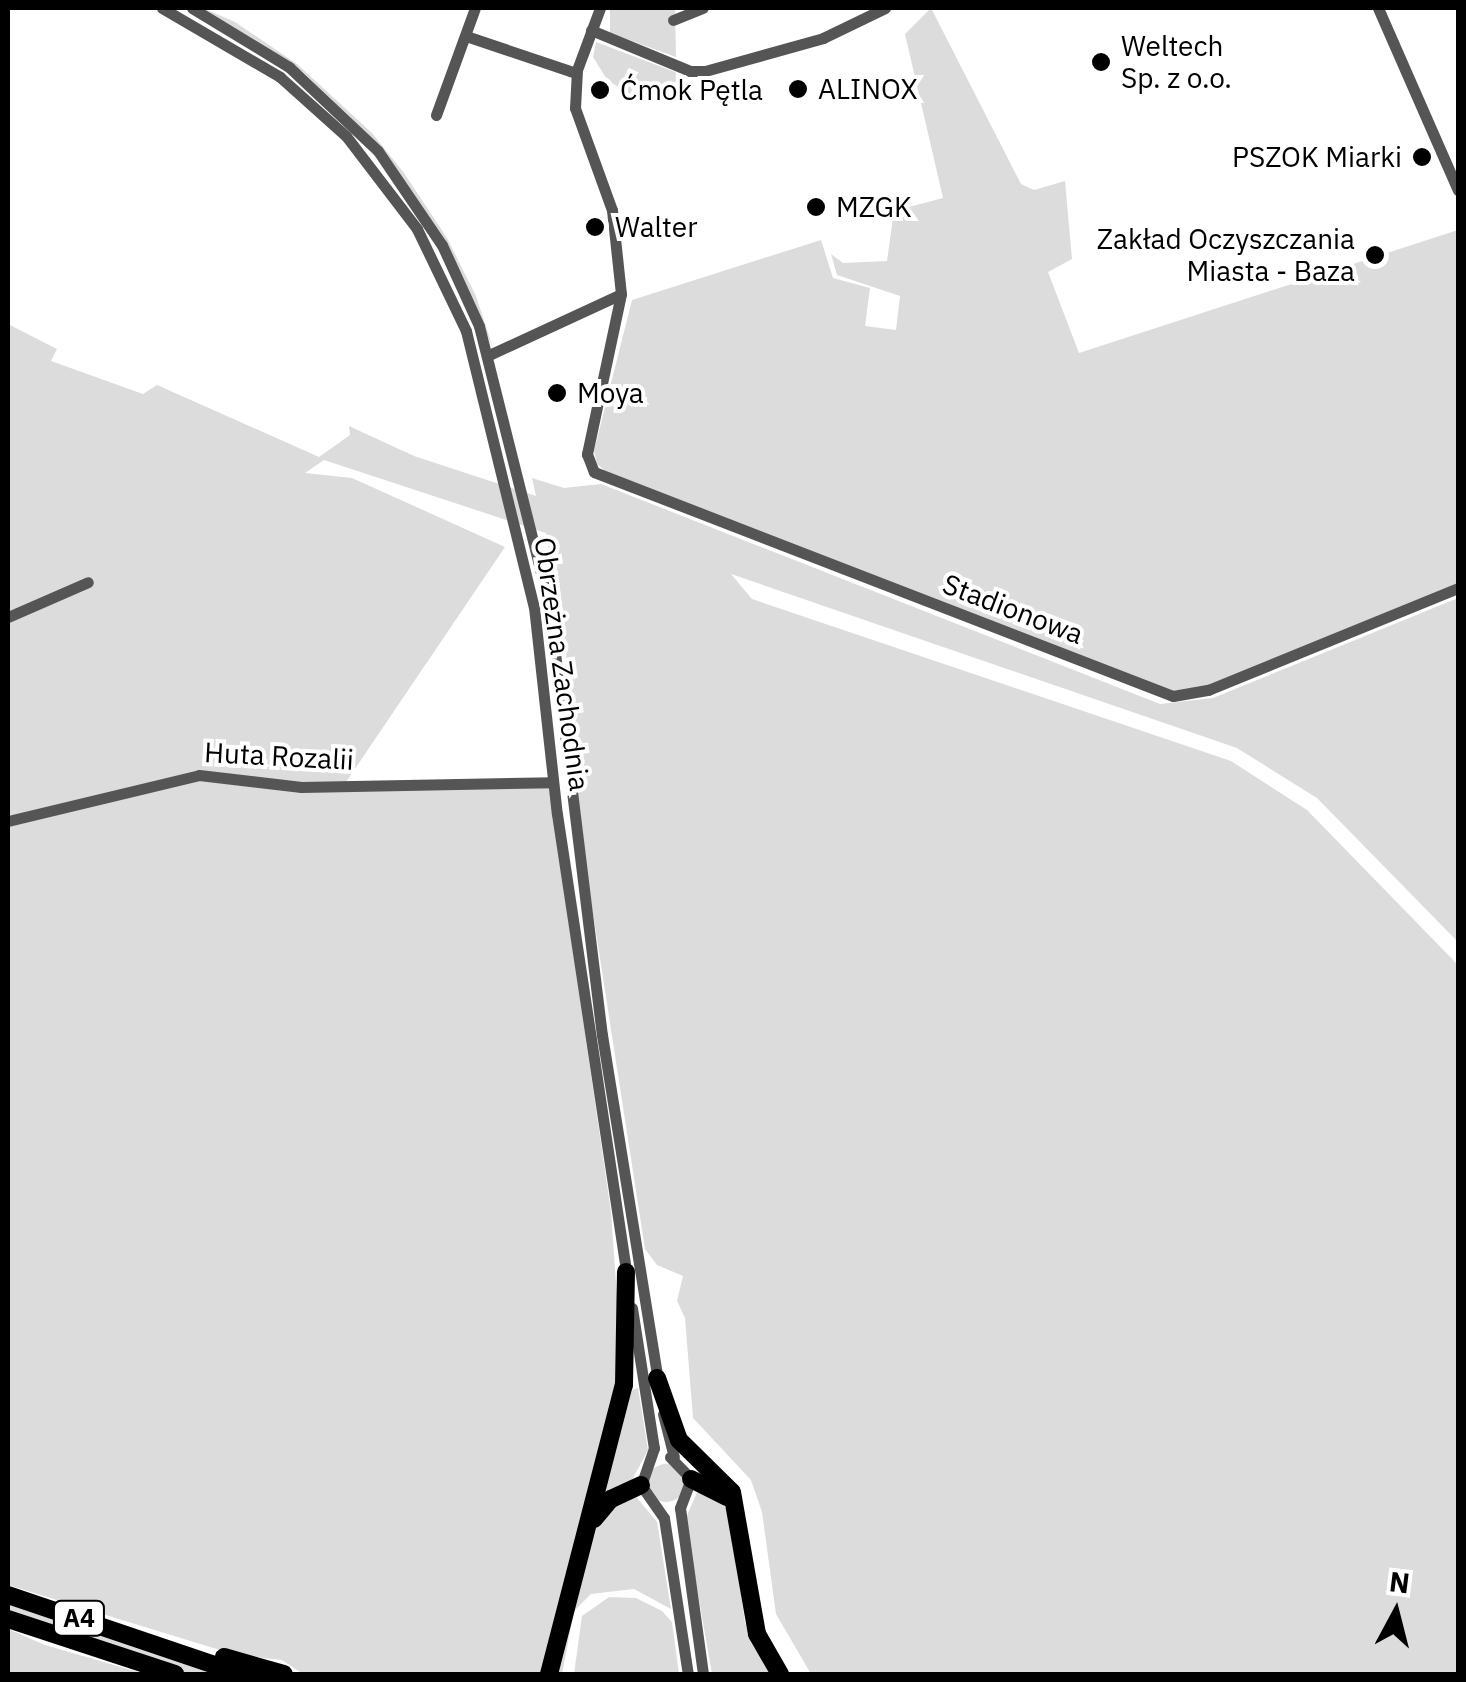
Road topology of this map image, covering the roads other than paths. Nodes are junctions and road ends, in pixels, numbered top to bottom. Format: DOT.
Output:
graph roads {
  1 [pos="162,8"];
  2 [pos="192,8"];
  3 [pos="475,8"];
  4 [pos="600,8"];
  5 [pos="704,8"];
  6 [pos="885,8"];
  7 [pos="1378,8"];
  8 [pos="673,20"];
  9 [pos="591,30"];
  10 [pos="466,36"];
  11 [pos="576,74"];
  12 [pos="436,115"];
  13 [pos="1458,190"];
  14 [pos="621,294"];
  15 [pos="489,355"];
  16 [pos="88,582"];
  17 [pos="1458,588"];
  18 [pos="8,617"];
  19 [pos="554,782"];
  20 [pos="8,820"];
  21 [pos="626,1272"];
  22 [pos="658,1378"];
  23 [pos="674,1457"];
  24 [pos="652,1460"];
  25 [pos="692,1479"];
  26 [pos="640,1485"];
  27 [pos="657,1508"];
  28 [pos="680,1508"];
  29 [pos="736,1509"];
  30 [pos="582,1548"];
  31 [pos="8,1596"];
  32 [pos="8,1619"];
  33 [pos="150,1643"];
  34 [pos="175,1674"];
  35 [pos="242,1674"];
  36 [pos="284,1674"];
  37 [pos="549,1674"];
  38 [pos="688,1674"];
  39 [pos="703,1674"];
  40 [pos="780,1674"];
  1 -- 19 [label="street, Obrzeżna Zachodnia"];
  2 -- 15 [label="street, Obrzeżna Zachodnia"];
  3 -- 10 [label="street"];
  4 -- 9 [label="street"];
  5 -- 8 [label="street"];
  6 -- 9 [label="street"];
  7 -- 13 [label="street"];
  9 -- 11 [label="street"];
  10 -- 11 [label="street"];
  10 -- 12 [label="street"];
  11 -- 14 [label="street, Stadionowa"];
  14 -- 15 [label="street"];
  14 -- 17 [label="street, Stadionowa"];
  15 -- 22 [label="street, Obrzeżna Zachodnia"];
  16 -- 18 [label="street"];
  19 -- 20 [label="street, Huta Rozalii"];
  19 -- 21 [label="street, Obrzeżna Zachodnia"];
  21 -- 24 [label="street, Obrzeżna Zachodnia"];
  21 -- 30 [label="highway"];
  22 -- 23 [label="street, Obrzeżna Zachodnia"];
  22 -- 29 [label="highway"];
  23 -- 24 [label="street"];
  23 -- 25 [label="street"];
  24 -- 26 [label="street"];
  25 -- 28 [label="street"];
  25 -- 29 [label="highway"];
  26 -- 27 [label="street"];
  26 -- 30 [label="highway"];
  27 -- 28 [label="street"];
  27 -- 38 [label="street"];
  28 -- 39 [label="street"];
  29 -- 40 [label="highway"];
  30 -- 37 [label="highway"];
  31 -- 33 [label="highway, A4"];
  32 -- 34 [label="highway, A4"];
  33 -- 35 [label="highway, A4"];
  33 -- 36 [label="highway"];
}
